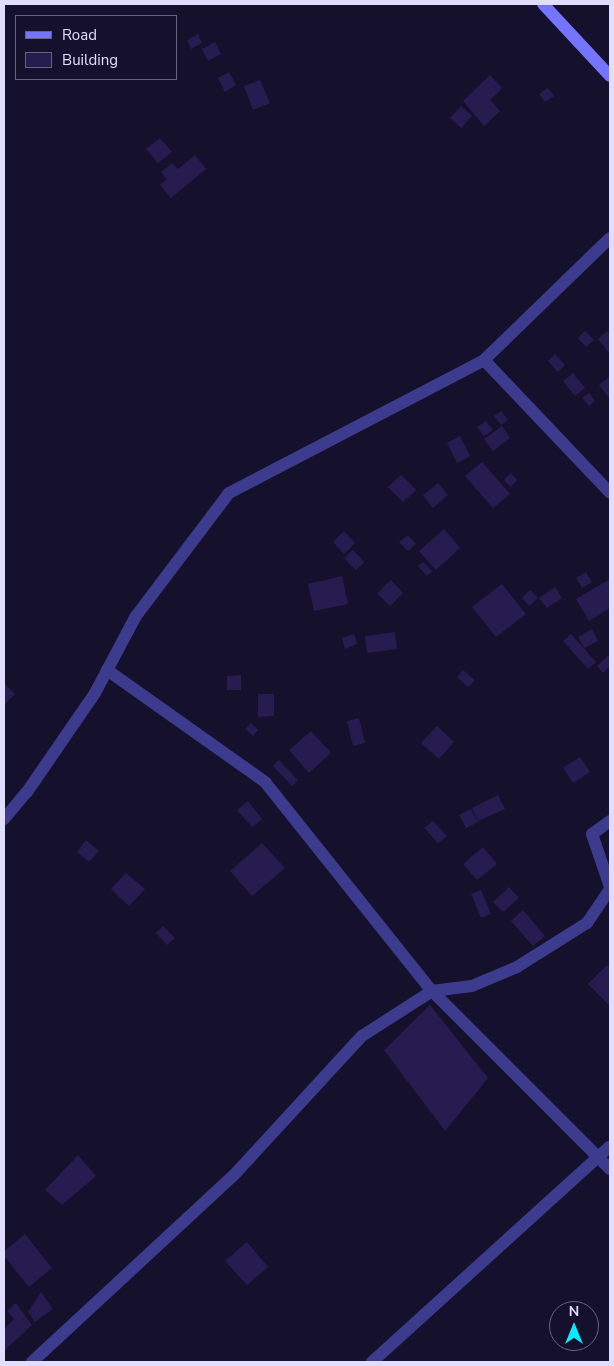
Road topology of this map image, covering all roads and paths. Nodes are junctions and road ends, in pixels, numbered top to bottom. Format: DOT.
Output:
graph roads {
  1 [pos="542,4"];
  2 [pos="610,76"];
  3 [pos="610,238"];
  4 [pos="484,360"];
  5 [pos="610,493"];
  6 [pos="107,670"];
  7 [pos="4,819"];
  8 [pos="610,821"];
  9 [pos="610,888"];
  10 [pos="432,991"];
  11 [pos="610,1146"];
  12 [pos="599,1157"];
  13 [pos="610,1169"];
  14 [pos="32,1362"];
  15 [pos="372,1362"];
  1 -- 2 [label="street"];
  3 -- 4 [label="street"];
  4 -- 5 [label="street"];
  4 -- 6 [label="street"];
  6 -- 7 [label="street"];
  6 -- 10 [label="street"];
  8 -- 9 [label="street"];
  9 -- 10 [label="street"];
  10 -- 12 [label="street"];
  10 -- 14 [label="street"];
  11 -- 12 [label="street"];
  12 -- 13 [label="street"];
  12 -- 15 [label="street"];
}
